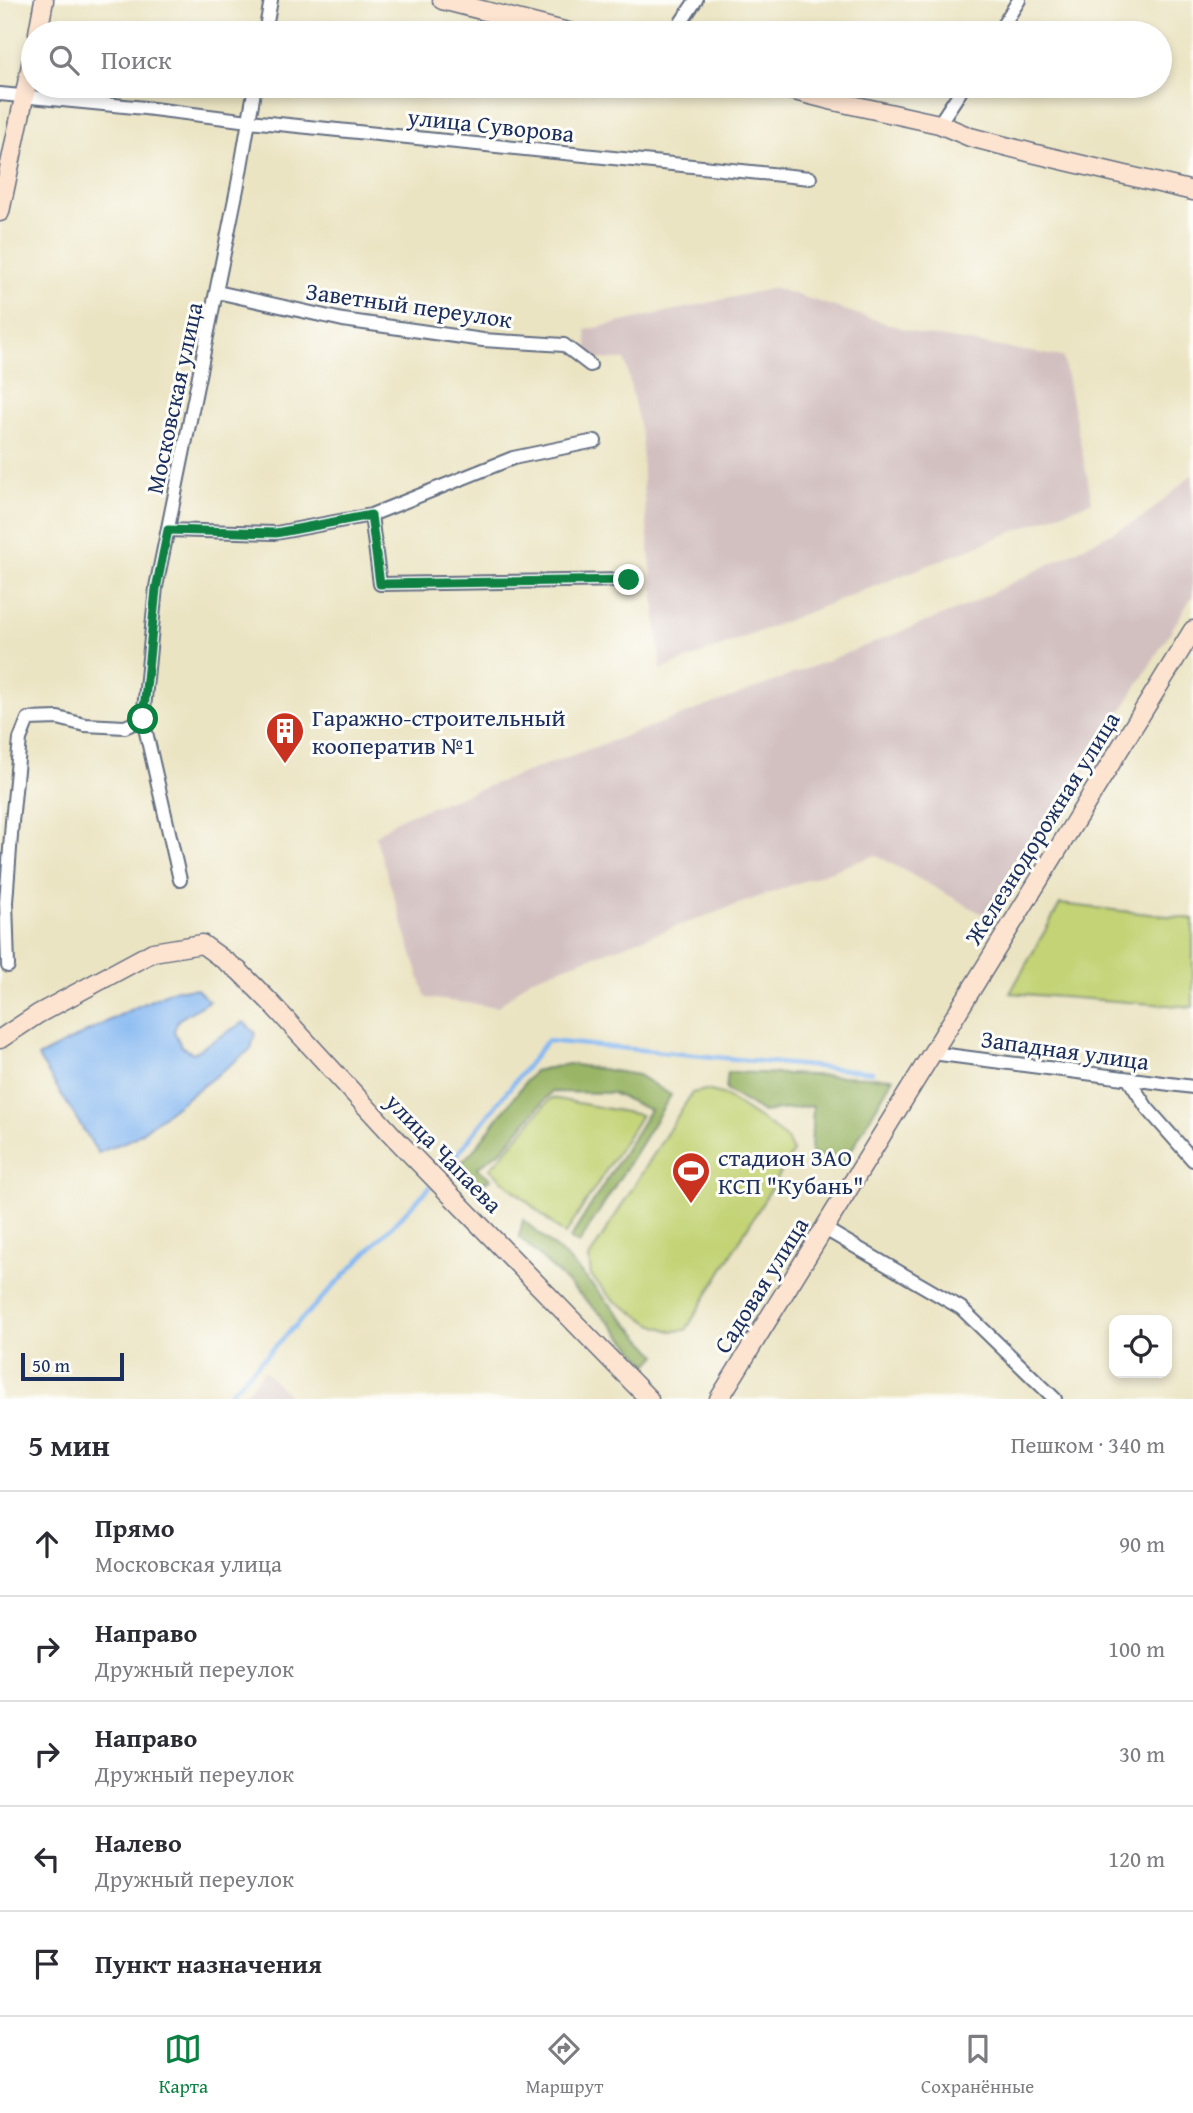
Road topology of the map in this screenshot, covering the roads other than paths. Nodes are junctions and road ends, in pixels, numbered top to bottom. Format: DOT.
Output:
graph roads {
  1 [pos="44,0"];
  2 [pos="271,0"];
  3 [pos="442,0"];
  4 [pos="696,0"];
  5 [pos="1019,0"];
  6 [pos="40,21"];
  7 [pos="267,21"];
  8 [pos="525,21"];
  9 [pos="682,21"];
  10 [pos="1006,21"];
  11 [pos="0,94"];
  12 [pos="21,96"];
  13 [pos="25,98"];
  14 [pos="45,98"];
  15 [pos="253,98"];
  16 [pos="822,98"];
  17 [pos="956,98"];
  18 [pos="248,121"];
  19 [pos="939,124"];
  20 [pos="810,178"];
  21 [pos="1193,191"];
  22 [pos="0,212"];
  23 [pos="217,292"];
  24 [pos="590,365"];
  25 [pos="595,441"];
  26 [pos="371,515"];
  27 [pos="168,530"];
  28 [pos="629,580"];
  29 [pos="1193,630"];
  30 [pos="143,719"];
  31 [pos="180,880"];
  32 [pos="8,966"];
  33 [pos="0,1039"];
  34 [pos="932,1053"];
  35 [pos="1129,1080"];
  36 [pos="1193,1087"];
  37 [pos="1193,1160"];
  38 [pos="825,1229"];
  39 [pos="724,1395"];
  40 [pos="649,1399"];
  41 [pos="1055,1399"];
  1 -- 6 [label="street"];
  2 -- 7 [label="street"];
  3 -- 8 [label="street"];
  4 -- 9 [label="street"];
  5 -- 10 [label="street"];
  11 -- 12 [label="street, улица Суворова"];
  13 -- 22 [label="street"];
  14 -- 18 [label="street, улица Суворова"];
  15 -- 18 [label="street, Московская улица"];
  16 -- 19 [label="street"];
  17 -- 19 [label="street"];
  18 -- 20 [label="street, улица Суворова"];
  18 -- 23 [label="street, Московская улица"];
  19 -- 21 [label="street"];
  23 -- 24 [label="street, Заветный переулок"];
  23 -- 27 [label="street, Московская улица"];
  25 -- 26 [label="street"];
  26 -- 27 [label="street"];
  26 -- 28 [label="street"];
  27 -- 30 [label="street, Московская улица"];
  29 -- 34 [label="street, Железнодорожная улица"];
  30 -- 31 [label="street, Московская улица"];
  30 -- 32 [label="street"];
  33 -- 40 [label="street, улица Чапаева"];
  34 -- 35 [label="street, Западная улица"];
  34 -- 38 [label="street, Садовая улица"];
  35 -- 36 [label="street, Западная улица"];
  35 -- 37 [label="street"];
  38 -- 39 [label="street, Садовая улица"];
  38 -- 41 [label="street"];
}
